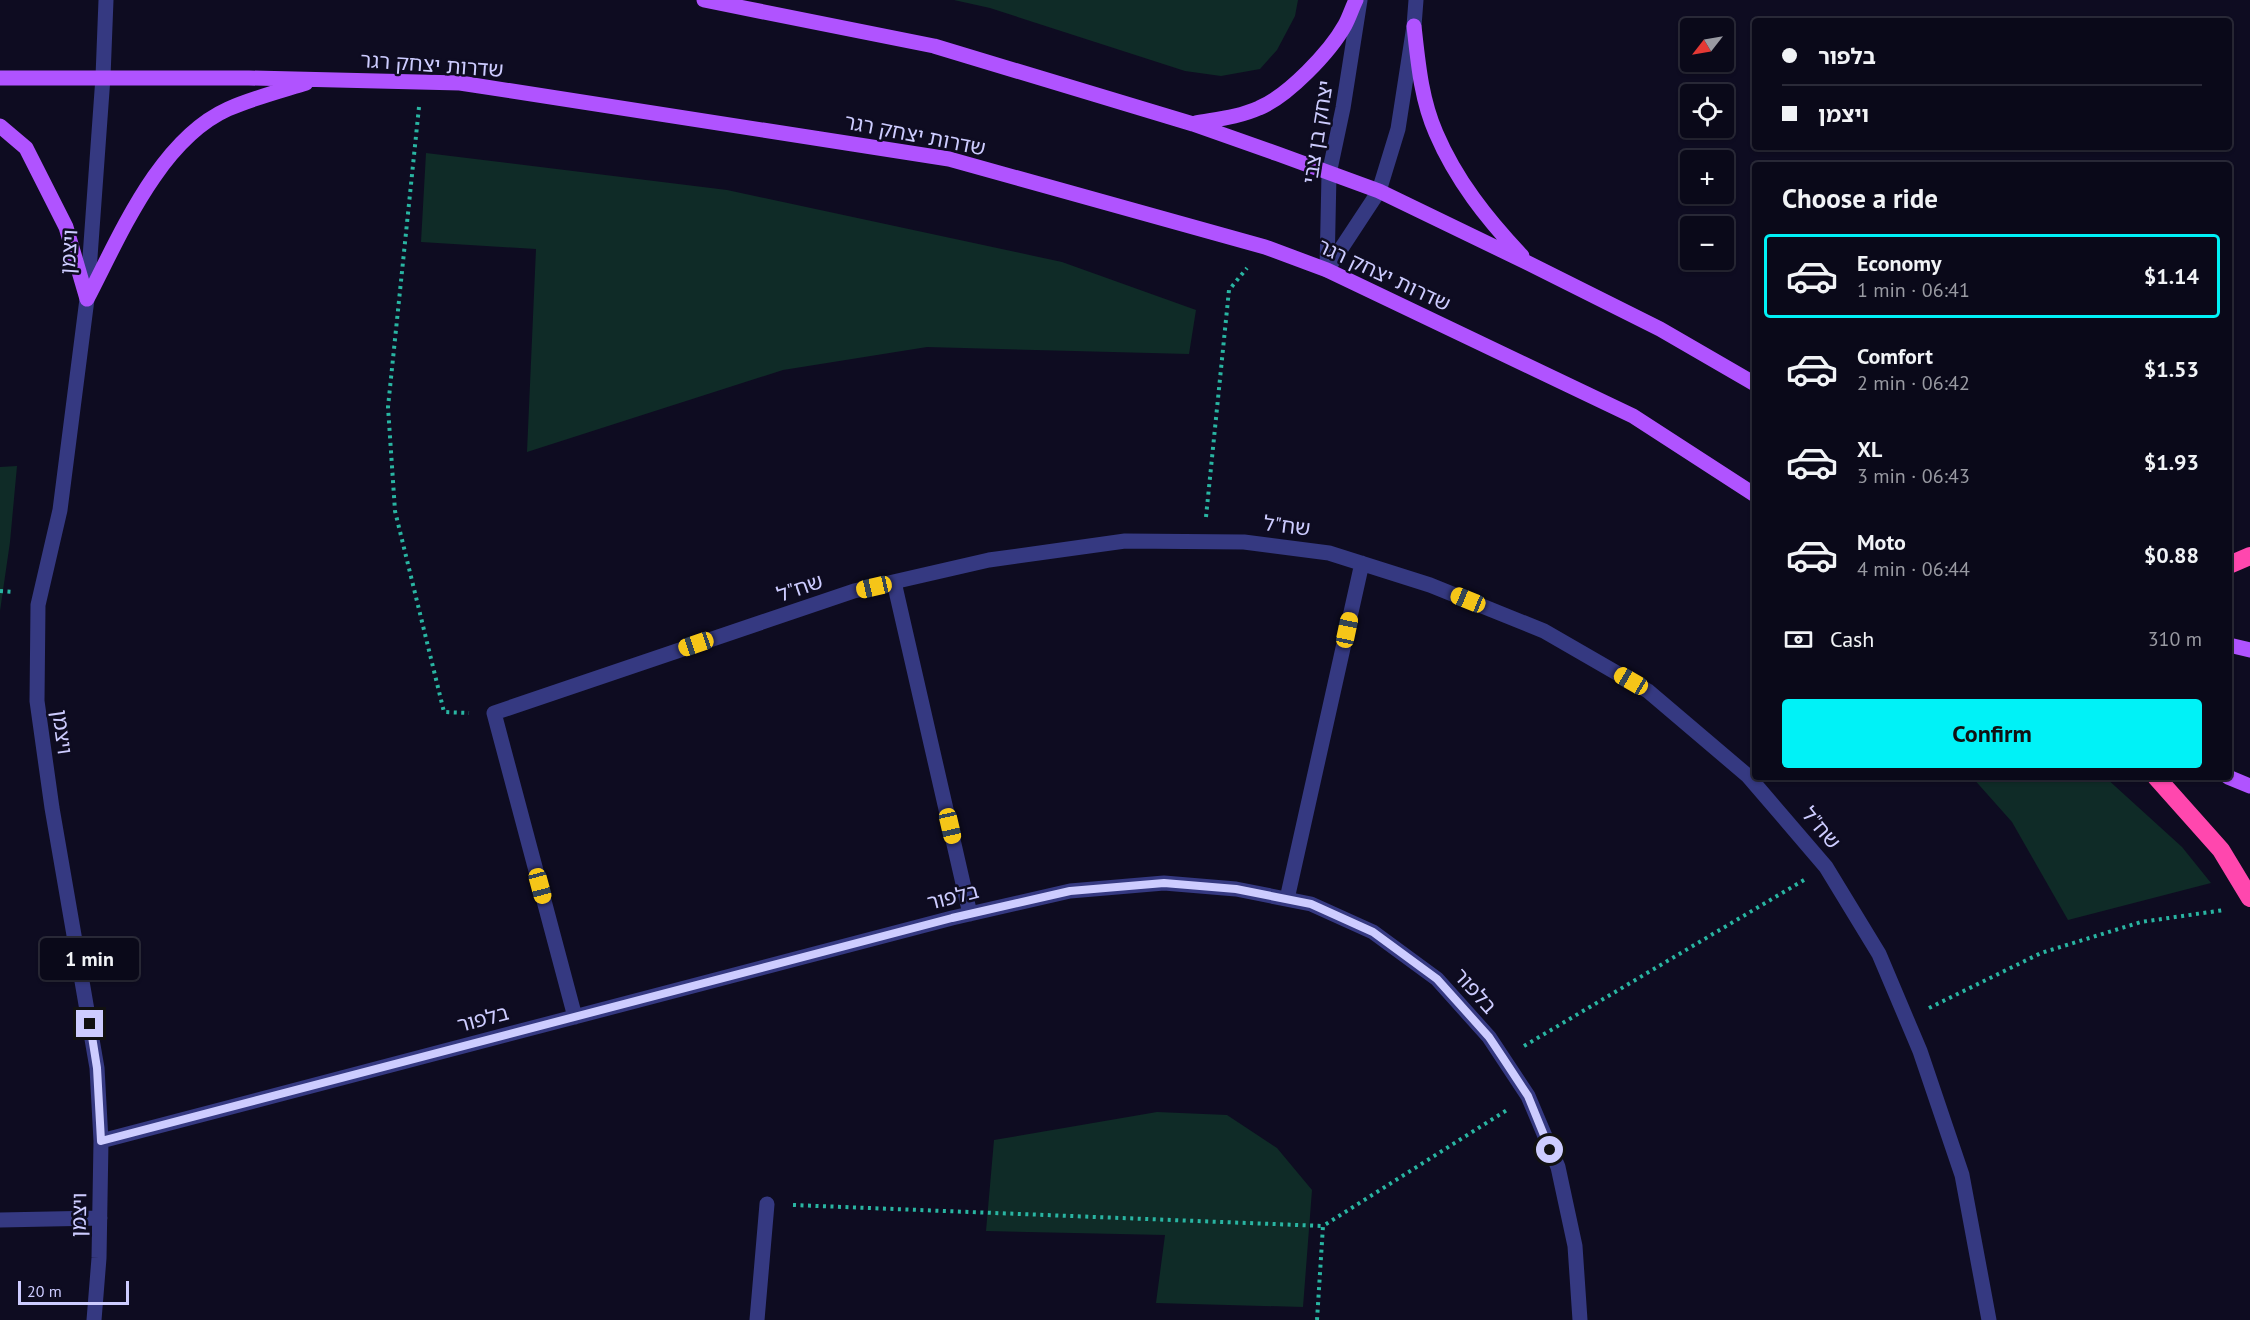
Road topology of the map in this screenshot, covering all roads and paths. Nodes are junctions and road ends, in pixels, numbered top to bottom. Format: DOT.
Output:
graph roads {
  1 [pos="106,0"];
  2 [pos="704,0"];
  3 [pos="1358,0"];
  4 [pos="1416,0"];
  5 [pos="1414,26"];
  6 [pos="102,77"];
  7 [pos="0,78"];
  8 [pos="320,79"];
  9 [pos="422,83"];
  10 [pos="1193,124"];
  11 [pos="0,126"];
  12 [pos="1329,174"];
  13 [pos="1379,191"];
  14 [pos="1265,247"];
  15 [pos="1528,262"];
  16 [pos="1327,270"];
  17 [pos="87,299"];
  18 [pos="1752,382"];
  19 [pos="1752,493"];
  20 [pos="1204,542"];
  21 [pos="2250,556"];
  22 [pos="1362,563"];
  23 [pos="2232,564"];
  24 [pos="894,582"];
  25 [pos="2232,646"];
  26 [pos="2250,650"];
  27 [pos="494,713"];
  28 [pos="2232,779"];
  29 [pos="2159,780"];
  30 [pos="2250,786"];
  31 [pos="1826,867"];
  32 [pos="2250,898"];
  33 [pos="1287,899"];
  34 [pos="2228,910"];
  35 [pos="970,914"];
  36 [pos="576,1017"];
  37 [pos="1906,1019"];
  38 [pos="1503,1058"];
  39 [pos="1528,1096"];
  40 [pos="101,1141"];
  41 [pos="767,1204"];
  42 [pos="100,1218"];
  43 [pos="0,1220"];
  44 [pos="1323,1226"];
  45 [pos="94,1320"];
  46 [pos="756,1320"];
  47 [pos="1317,1320"];
  48 [pos="1580,1320"];
  49 [pos="1989,1320"];
  1 -- 6 [label="street, ויצמן"];
  2 -- 10 [label="main road"];
  3 -- 10 [label="main road"];
  3 -- 12 [label="street, יצחק בן צבי"];
  4 -- 5 [label="street"];
  5 -- 13 [label="street"];
  5 -- 15 [label="main road"];
  6 -- 7 [label="main road, שדרות יצחק רגר"];
  6 -- 8 [label="main road, שדרות יצחק רגר"];
  6 -- 17 [label="street, ויצמן"];
  8 -- 9 [label="main road, שדרות יצחק רגר"];
  8 -- 17 [label="main road"];
  9 -- 14 [label="main road, שדרות יצחק רגר"];
  9 -- 27 [label="path"];
  10 -- 12 [label="main road"];
  11 -- 17 [label="main road"];
  12 -- 13 [label="main road"];
  12 -- 16 [label="street, יצחק בן צבי"];
  13 -- 15 [label="main road"];
  13 -- 16 [label="street"];
  14 -- 16 [label="main road, שדרות יצחק רגר"];
  14 -- 20 [label="path"];
  15 -- 18 [label="main road"];
  16 -- 19 [label="main road, שדרות יצחק רגר"];
  17 -- 40 [label="street, ויצמן"];
  20 -- 22 [label="street, שח\"ל"];
  20 -- 24 [label="street, שח\"ל"];
  21 -- 23 [label="highway"];
  22 -- 31 [label="street, שח\"ל"];
  22 -- 33 [label="street"];
  24 -- 27 [label="street, שח\"ל"];
  24 -- 35 [label="street"];
  25 -- 26 [label="main road"];
  27 -- 36 [label="street"];
  28 -- 30 [label="main road"];
  29 -- 32 [label="highway"];
  31 -- 37 [label="street, שח\"ל"];
  31 -- 38 [label="path"];
  33 -- 35 [label="street, בלפור"];
  33 -- 38 [label="street, בלפור"];
  34 -- 37 [label="path"];
  35 -- 36 [label="street, בלפור"];
  36 -- 40 [label="street, בלפור"];
  37 -- 49 [label="street, שח\"ל"];
  38 -- 39 [label="street, בלפור"];
  39 -- 44 [label="path"];
  39 -- 48 [label="street, בלפור"];
  40 -- 42 [label="street, ויצמן"];
  41 -- 44 [label="path"];
  41 -- 46 [label="street"];
  42 -- 43 [label="street"];
  42 -- 45 [label="street, ויצמן"];
  44 -- 47 [label="path"];
}
